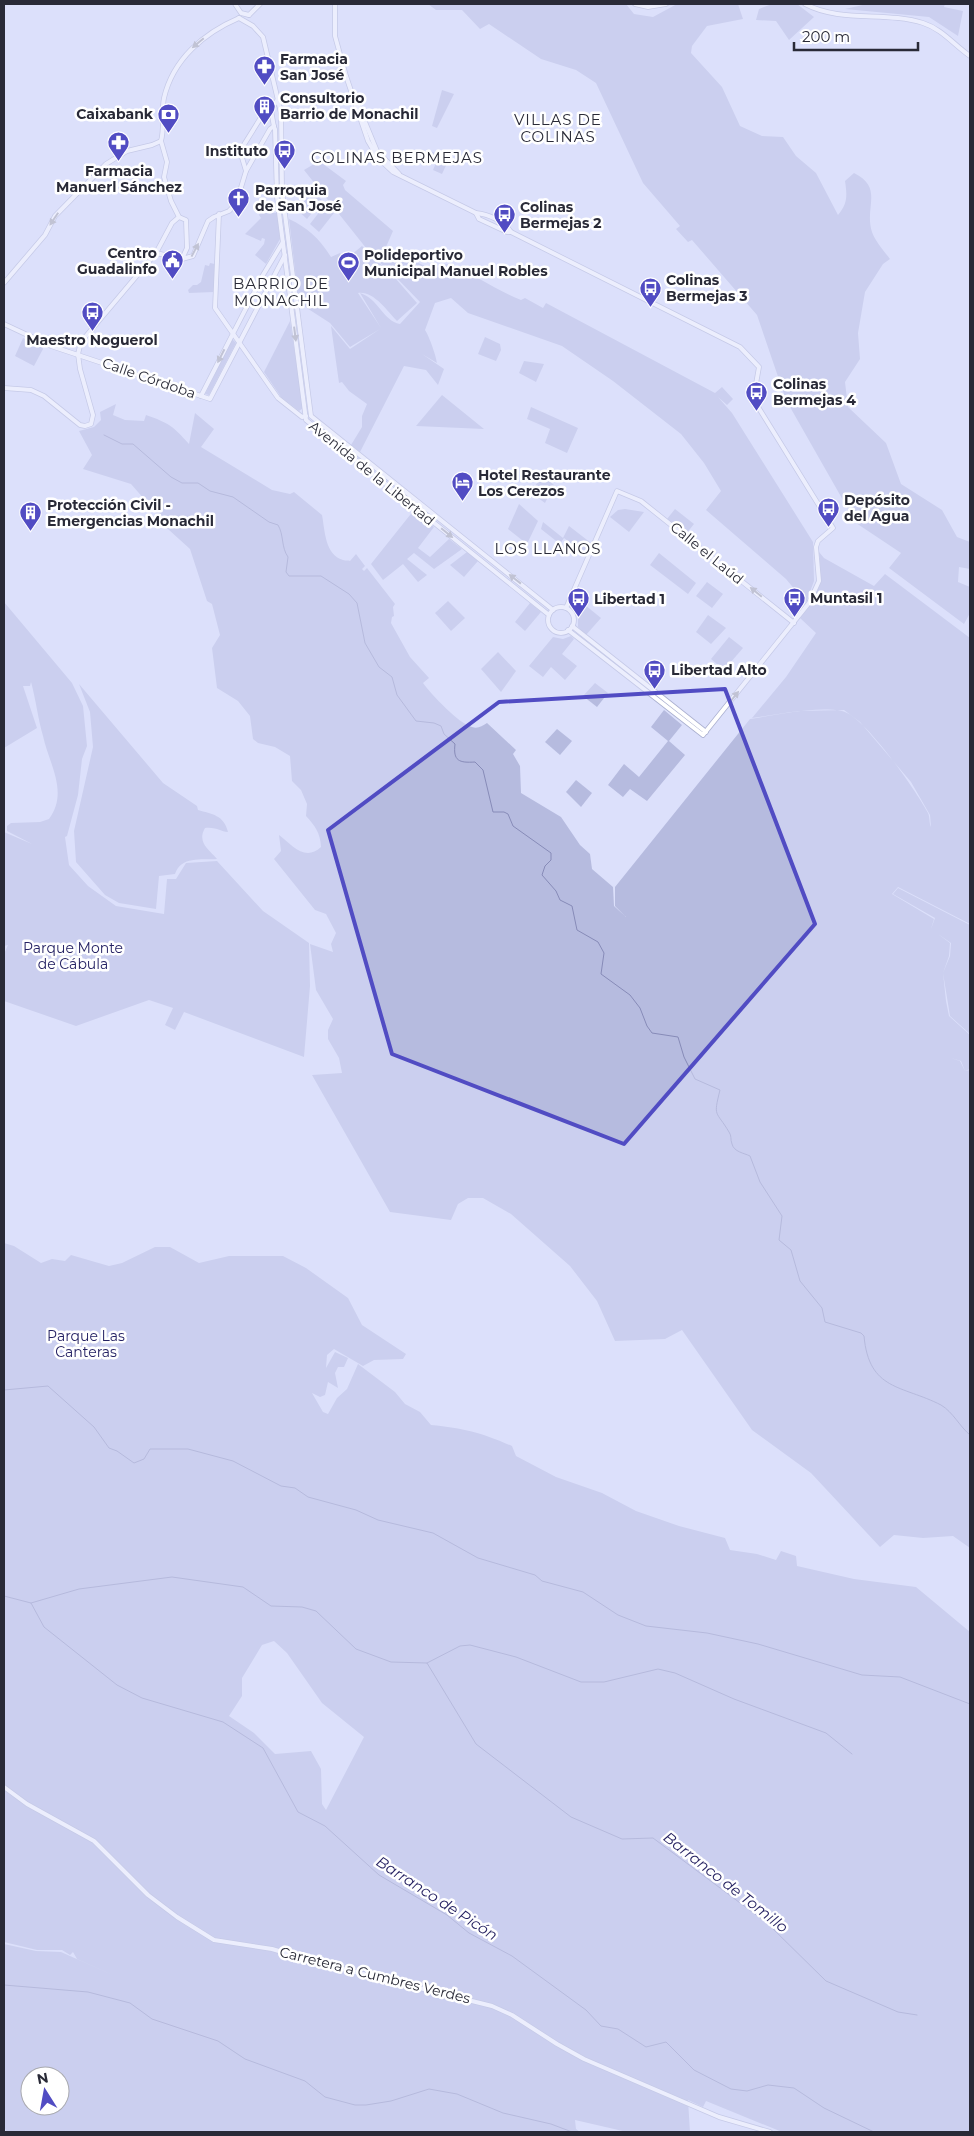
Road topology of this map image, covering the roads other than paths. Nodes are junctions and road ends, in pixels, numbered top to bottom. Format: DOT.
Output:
graph roads {
  1 [pos="235,4"];
  2 [pos="260,4"];
  3 [pos="335,4"];
  4 [pos="635,4"];
  5 [pos="666,4"];
  6 [pos="805,4"];
  7 [pos="241,13"];
  8 [pos="249,15"];
  9 [pos="239,18"];
  10 [pos="247,22"];
  11 [pos="970,56"];
  12 [pos="278,99"];
  13 [pos="356,103"];
  14 [pos="272,110"];
  15 [pos="274,128"];
  16 [pos="281,132"];
  17 [pos="161,140"];
  18 [pos="246,171"];
  19 [pos="399,174"];
  20 [pos="219,214"];
  21 [pos="179,217"];
  22 [pos="287,237"];
  23 [pos="283,241"];
  24 [pos="289,251"];
  25 [pos="156,253"];
  26 [pos="285,255"];
  27 [pos="182,260"];
  28 [pos="4,283"];
  29 [pos="4,324"];
  30 [pos="232,333"];
  31 [pos="239,342"];
  32 [pos="78,354"];
  33 [pos="93,359"];
  34 [pos="80,369"];
  35 [pos="4,388"];
  36 [pos="201,396"];
  37 [pos="306,416"];
  38 [pos="311,416"];
  39 [pos="566,608"];
  40 [pos="552,610"];
  41 [pos="549,615"];
  42 [pos="794,623"];
  43 [pos="572,626"];
  44 [pos="568,630"];
  45 [pos="705,734"];
  46 [pos="4,1787"];
  47 [pos="770,2132"];
  1 -- 7 [label="street"];
  2 -- 8 [label="street"];
  3 -- 13 [label="street"];
  4 -- 5 [label="street"];
  6 -- 11 [label="street"];
  7 -- 8 [label="street"];
  7 -- 9 [label="street"];
  8 -- 10 [label="street"];
  9 -- 10 [label="street, Avenida de la Libertad"];
  9 -- 17 [label="street, one-way"];
  10 -- 12 [label="street, Avenida de la Libertad"];
  12 -- 14 [label="street"];
  12 -- 16 [label="street, Avenida de la Libertad"];
  13 -- 19 [label="street"];
  13 -- 19 [label="street"];
  14 -- 15 [label="street, Avenida de la Libertad"];
  14 -- 18 [label="street"];
  15 -- 16 [label="street"];
  15 -- 18 [label="street"];
  15 -- 23 [label="street, Avenida de la Libertad"];
  16 -- 22 [label="street, Avenida de la Libertad"];
  17 -- 21 [label="street"];
  17 -- 28 [label="street, one-way"];
  18 -- 20 [label="street"];
  19 -- 42 [label="street"];
  27 -- 20 [label="street, one-way"];
  20 -- 30 [label="street"];
  21 -- 25 [label="street"];
  21 -- 27 [label="street"];
  22 -- 23 [label="street"];
  22 -- 24 [label="street, Avenida de la Libertad"];
  23 -- 26 [label="street, Avenida de la Libertad"];
  23 -- 30 [label="street"];
  24 -- 26 [label="street"];
  24 -- 38 [label="street, Avenida de la Libertad"];
  25 -- 27 [label="street"];
  25 -- 32 [label="street"];
  26 -- 31 [label="street"];
  26 -- 37 [label="street, Avenida de la Libertad, one-way"];
  29 -- 32 [label="street, Calle Córdoba"];
  30 -- 31 [label="street"];
  30 -- 36 [label="street, one-way"];
  31 -- 36 [label="street, Calle Córdoba"];
  31 -- 37 [label="street"];
  32 -- 33 [label="street, Calle Córdoba"];
  32 -- 34 [label="street"];
  33 -- 34 [label="street"];
  33 -- 36 [label="street, Calle Córdoba"];
  34 -- 35 [label="street"];
  37 -- 38 [label="street"];
  37 -- 41 [label="street, Avenida de la Libertad, one-way"];
  40 -- 38 [label="street, Avenida de la Libertad, one-way"];
  39 -- 40 [label="street"];
  42 -- 39 [label="street, Calle el Laúd, one-way"];
  39 -- 43 [label="street"];
  40 -- 41 [label="street"];
  41 -- 44 [label="street"];
  45 -- 42 [label="street, one-way"];
  43 -- 44 [label="street"];
  43 -- 45 [label="street"];
  44 -- 45 [label="street"];
  46 -- 47 [label="street, Carretera a Cumbres Verdes"];
}
